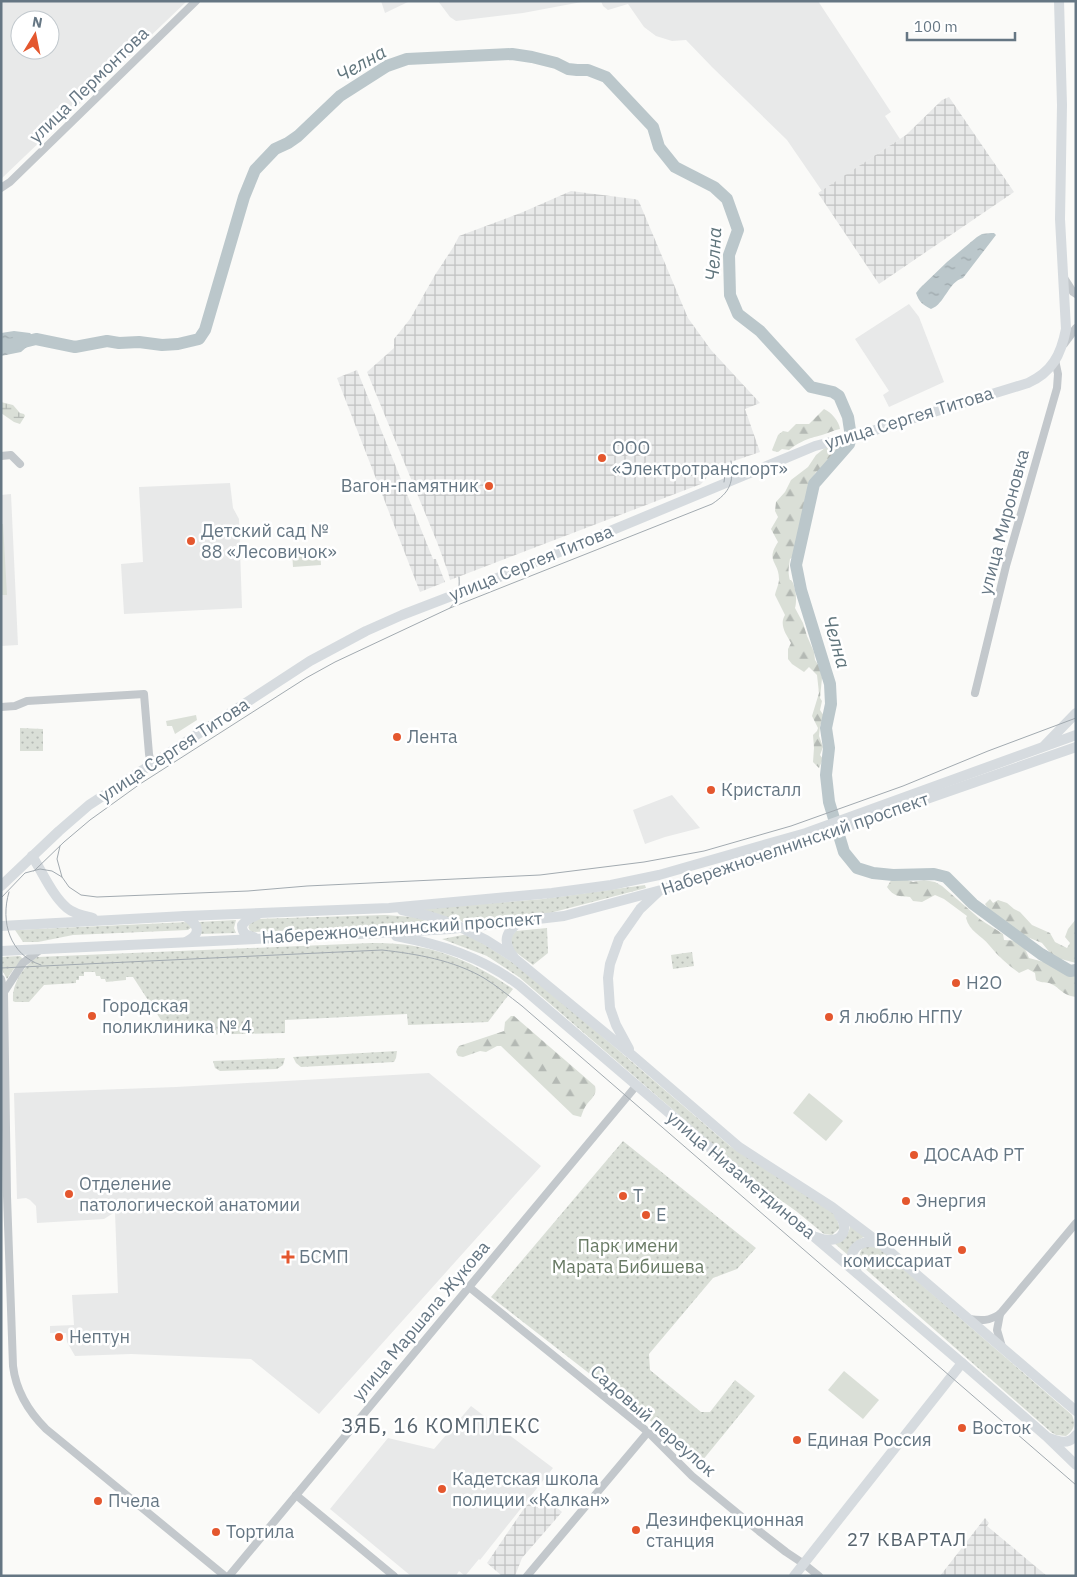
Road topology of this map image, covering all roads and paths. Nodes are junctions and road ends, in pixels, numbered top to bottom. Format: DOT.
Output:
graph roads {
  1 [pos="196,1"];
  2 [pos="1059,1"];
  3 [pos="1,188"];
  4 [pos="1064,278"];
  5 [pos="1076,294"];
  6 [pos="1076,328"];
  7 [pos="1063,345"];
  8 [pos="1055,360"];
  9 [pos="1,456"];
  10 [pos="20,464"];
  11 [pos="975,693"];
  12 [pos="1,707"];
  13 [pos="1076,713"];
  14 [pos="1076,735"];
  15 [pos="1076,747"];
  16 [pos="1041,748"];
  17 [pos="1062,753"];
  18 [pos="1076,758"];
  19 [pos="151,764"];
  20 [pos="884,809"];
  21 [pos="807,837"];
  22 [pos="32,856"];
  23 [pos="1,886"];
  24 [pos="661,890"];
  25 [pos="389,908"];
  26 [pos="260,913"];
  27 [pos="185,916"];
  28 [pos="100,920"];
  29 [pos="519,922"];
  30 [pos="1,926"];
  31 [pos="461,928"];
  32 [pos="381,933"];
  33 [pos="259,939"];
  34 [pos="185,942"];
  35 [pos="41,949"];
  36 [pos="1,951"];
  37 [pos="513,957"];
  38 [pos="1,979"];
  39 [pos="3,992"];
  40 [pos="632,1055"];
  41 [pos="636,1086"];
  42 [pos="832,1207"];
  43 [pos="1076,1223"];
  44 [pos="812,1236"];
  45 [pos="881,1244"];
  46 [pos="858,1274"];
  47 [pos="469,1287"];
  48 [pos="1000,1314"];
  49 [pos="968,1319"];
  50 [pos="1002,1348"];
  51 [pos="962,1363"];
  52 [pos="1076,1411"];
  53 [pos="648,1432"];
  54 [pos="1076,1435"];
  55 [pos="1046,1436"];
  56 [pos="1076,1465"];
  57 [pos="296,1495"];
  58 [pos="804,1564"];
  59 [pos="225,1576"];
  60 [pos="229,1576"];
  61 [pos="394,1576"];
  62 [pos="527,1576"];
  63 [pos="794,1576"];
  64 [pos="819,1576"];
  1 -- 3 [label="street, улица Лермонтова"];
  2 -- 4 [label="main road"];
  4 -- 5 [label="street"];
  4 -- 7 [label="main road"];
  6 -- 7 [label="street"];
  7 -- 8 [label="main road, улица Сергея Титова"];
  8 -- 11 [label="street, улица Мироновка"];
  8 -- 19 [label="main road, улица Сергея Титова"];
  9 -- 10 [label="street"];
  12 -- 19 [label="street"];
  13 -- 16 [label="main road"];
  14 -- 16 [label="main road, Набережночелнинский проспект"];
  15 -- 17 [label="main road, Набережночелнинский проспект"];
  16 -- 20 [label="main road, Набережночелнинский проспект"];
  17 -- 18 [label="main road"];
  17 -- 20 [label="main road, Набережночелнинский проспект"];
  19 -- 22 [label="main road, улица Сергея Титова"];
  20 -- 21 [label="main road, Набережночелнинский проспект"];
  21 -- 24 [label="main road, Набережночелнинский проспект"];
  21 -- 25 [label="main road, Набережночелнинский проспект"];
  22 -- 23 [label="main road, улица Сергея Титова"];
  22 -- 28 [label="main road"];
  24 -- 29 [label="main road, Набережночелнинский проспект"];
  24 -- 40 [label="main road"];
  25 -- 26 [label="main road, Набережночелнинский проспект"];
  25 -- 31 [label="main road, улица Низаметдинова"];
  26 -- 27 [label="main road, Набережночелнинский проспект"];
  26 -- 33 [label="main road"];
  27 -- 28 [label="main road, Набережночелнинский проспект"];
  27 -- 34 [label="main road"];
  28 -- 30 [label="main road, Набережночелнинский проспект"];
  29 -- 31 [label="main road, Набережночелнинский проспект"];
  29 -- 37 [label="main road"];
  31 -- 32 [label="main road, Набережночелнинский проспект"];
  31 -- 37 [label="main road, улица Низаметдинова"];
  32 -- 33 [label="main road, Набережночелнинский проспект"];
  32 -- 41 [label="main road, улица Низаметдинова"];
  33 -- 34 [label="main road, Набережночелнинский проспект"];
  34 -- 35 [label="main road, Набережночелнинский проспект"];
  35 -- 36 [label="main road, Набережночелнинский проспект"];
  35 -- 39 [label="street"];
  37 -- 40 [label="main road, улица Низаметдинова"];
  38 -- 39 [label="street"];
  39 -- 59 [label="street"];
  40 -- 42 [label="main road, улица Низаметдинова"];
  41 -- 44 [label="main road, улица Низаметдинова"];
  41 -- 47 [label="street, улица Маршала Жукова"];
  42 -- 44 [label="main road"];
  42 -- 45 [label="main road, улица Низаметдинова"];
  43 -- 48 [label="street"];
  44 -- 46 [label="main road, улица Низаметдинова"];
  45 -- 46 [label="main road"];
  45 -- 49 [label="main road, улица Низаметдинова"];
  46 -- 51 [label="main road, улица Низаметдинова"];
  47 -- 53 [label="street, Садовый переулок"];
  47 -- 57 [label="street, улица Маршала Жукова"];
  48 -- 49 [label="street"];
  48 -- 50 [label="street"];
  49 -- 50 [label="main road, улица Низаметдинова"];
  50 -- 52 [label="main road, улица Низаметдинова"];
  51 -- 55 [label="main road, улица Низаметдинова"];
  51 -- 58 [label="main road"];
  53 -- 58 [label="street, Садовый переулок"];
  53 -- 62 [label="street"];
  54 -- 55 [label="main road"];
  55 -- 56 [label="main road, улица Низаметдинова"];
  57 -- 60 [label="street, улица Маршала Жукова"];
  57 -- 61 [label="street"];
  58 -- 63 [label="main road"];
  58 -- 64 [label="street, Садовый переулок"];
}
